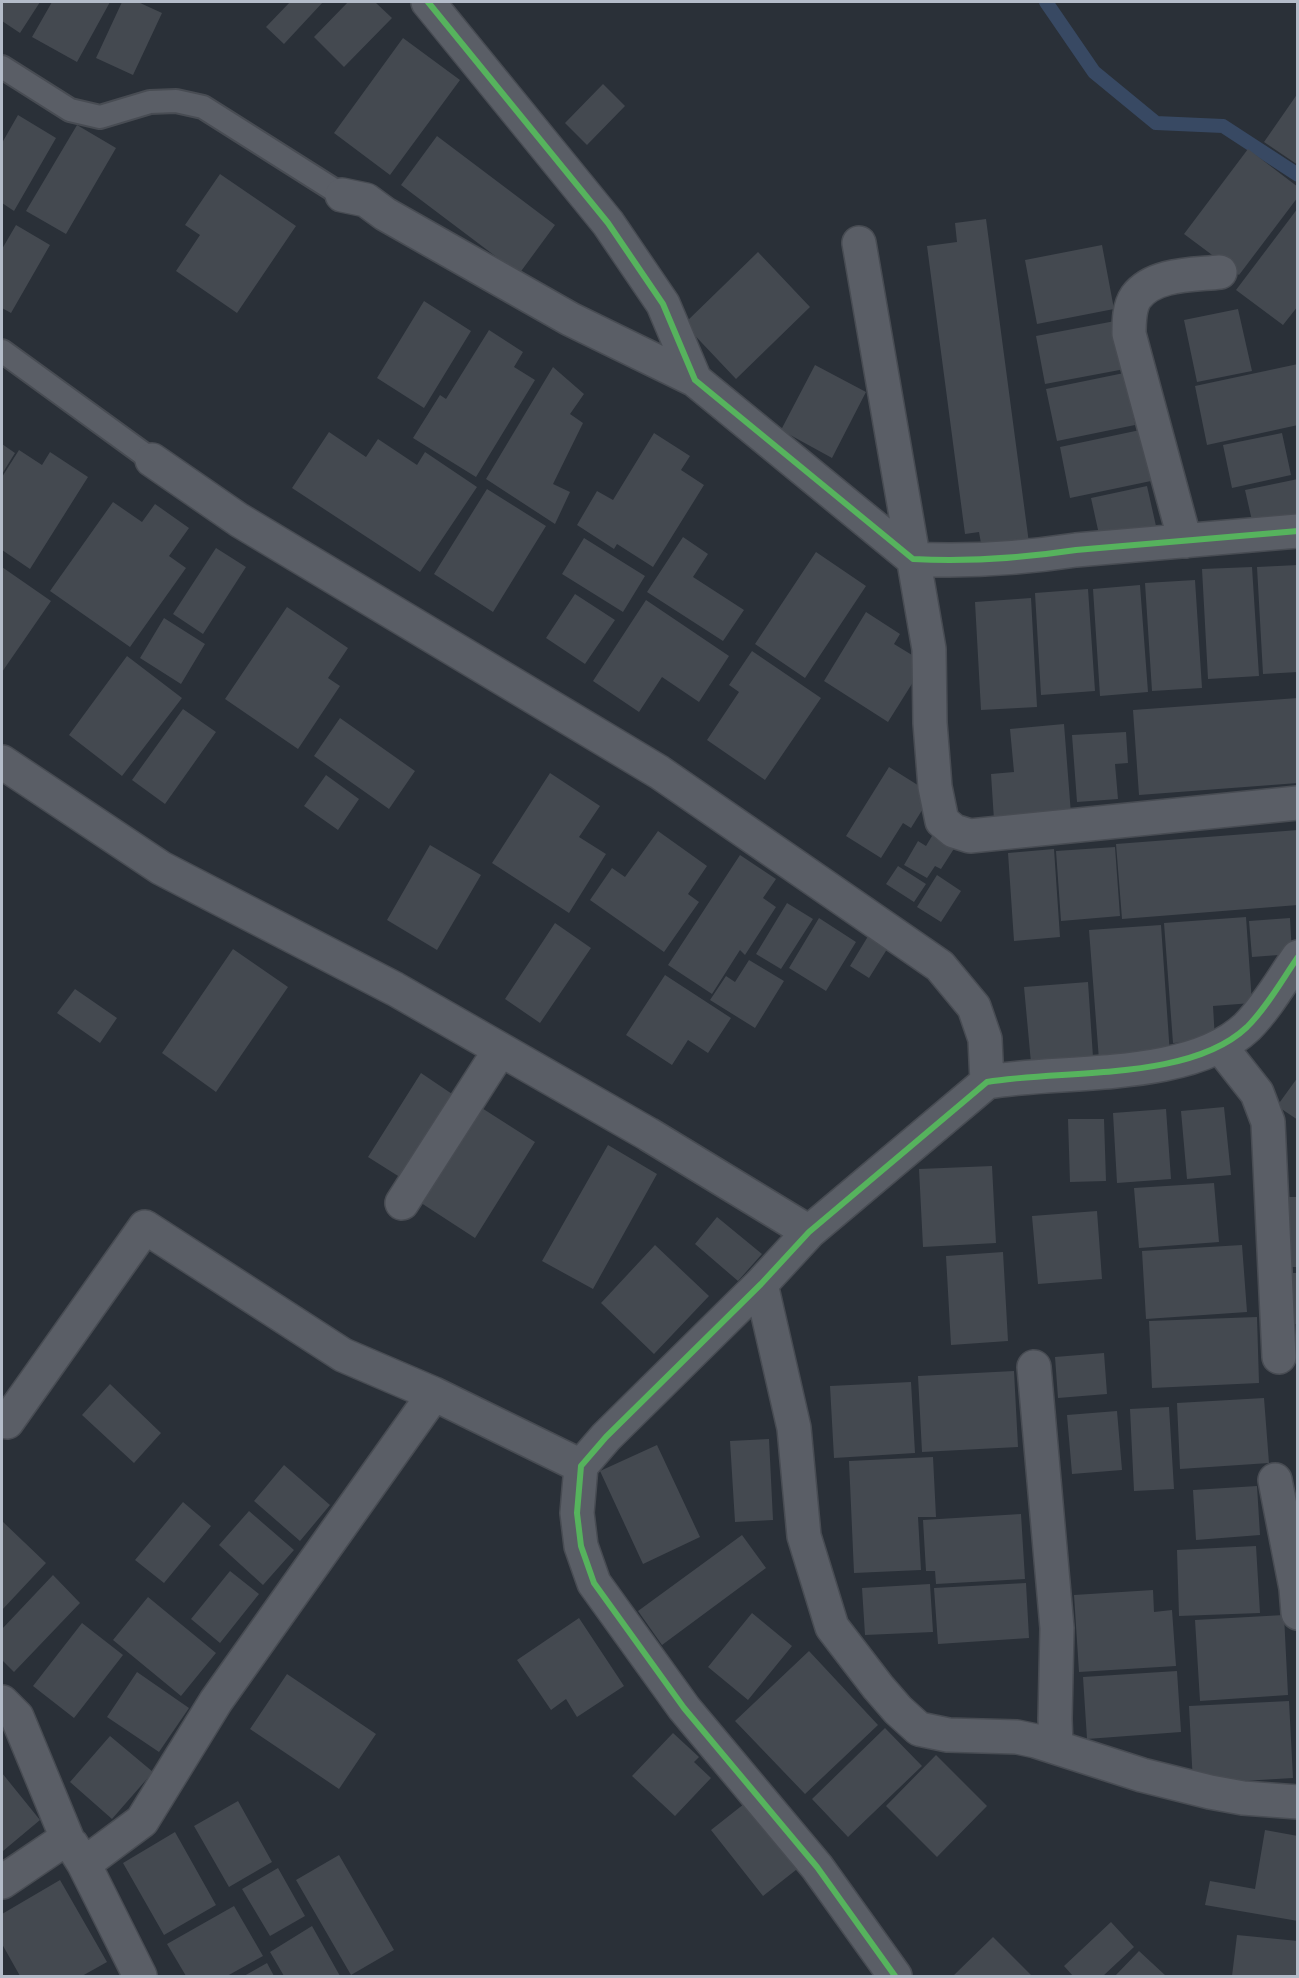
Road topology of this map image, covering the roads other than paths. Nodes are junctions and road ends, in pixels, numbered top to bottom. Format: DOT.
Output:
graph roads {
  1 [pos="428,2"];
  2 [pos="2,67"];
  3 [pos="342,195"];
  4 [pos="859,243"];
  5 [pos="1220,272"];
  6 [pos="2,351"];
  7 [pos="695,380"];
  8 [pos="152,460"];
  9 [pos="1298,531"];
  10 [pos="1185,541"];
  11 [pos="914,559"];
  12 [pos="2,762"];
  13 [pos="1298,803"];
  14 [pos="1298,957"];
  15 [pos="1220,1046"];
  16 [pos="500,1050"];
  17 [pos="987,1082"];
  18 [pos="402,1203"];
  19 [pos="809,1232"];
  20 [pos="761,1284"];
  21 [pos="1279,1357"];
  22 [pos="1034,1367"];
  23 [pos="434,1394"];
  24 [pos="7,1422"];
  25 [pos="581,1467"];
  26 [pos="1275,1480"];
  27 [pos="1297,1596"];
  28 [pos="2,1702"];
  29 [pos="1056,1748"];
  30 [pos="1298,1802"];
  31 [pos="75,1851"];
  32 [pos="2,1882"];
  33 [pos="140,1977"];
  34 [pos="895,1977"];
  1 -- 7 [label="street"];
  2 -- 3 [label="lane"];
  3 -- 7 [label="street"];
  4 -- 11 [label="street"];
  5 -- 10 [label="street"];
  6 -- 8 [label="lane"];
  7 -- 11 [label="street"];
  8 -- 17 [label="street"];
  9 -- 10 [label="street"];
  10 -- 11 [label="street"];
  11 -- 13 [label="street"];
  12 -- 16 [label="street"];
  14 -- 15 [label="street"];
  15 -- 17 [label="street"];
  15 -- 21 [label="street"];
  16 -- 18 [label="street"];
  16 -- 19 [label="street"];
  17 -- 19 [label="street"];
  19 -- 20 [label="street"];
  20 -- 25 [label="street"];
  20 -- 29 [label="street"];
  22 -- 29 [label="street"];
  23 -- 24 [label="street"];
  23 -- 25 [label="street"];
  23 -- 31 [label="street"];
  25 -- 34 [label="street"];
  26 -- 27 [label="street"];
  28 -- 31 [label="street"];
  29 -- 30 [label="street"];
  31 -- 32 [label="street"];
  31 -- 33 [label="street"];
}
